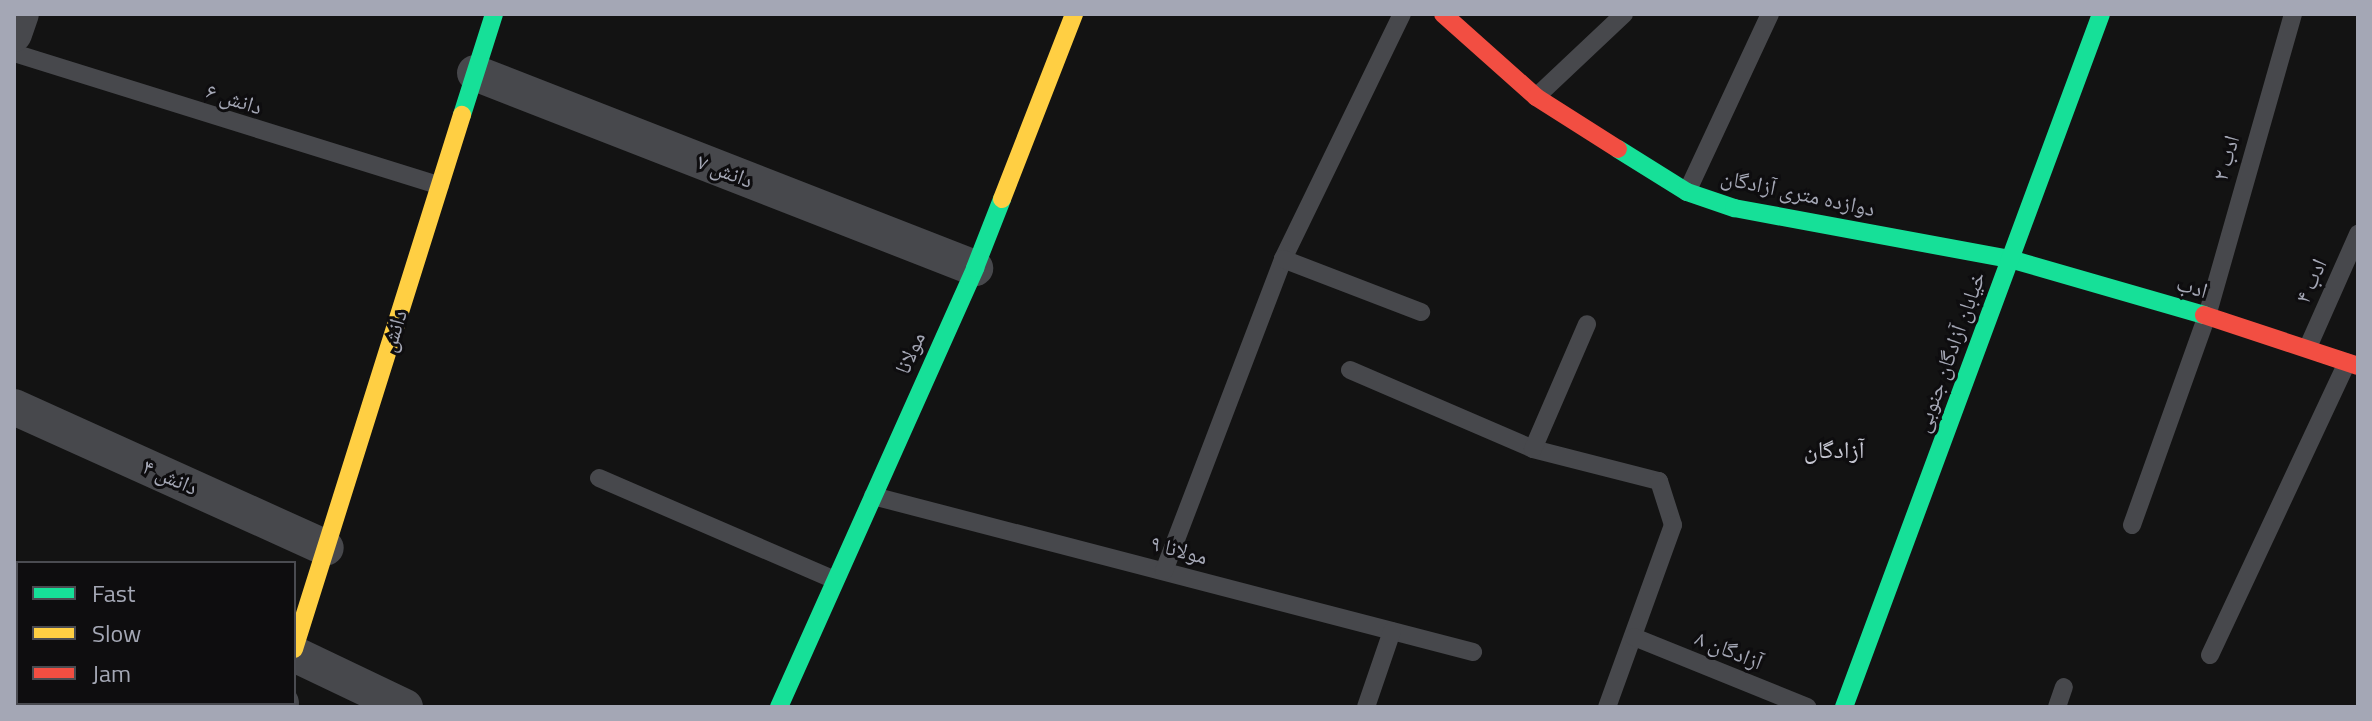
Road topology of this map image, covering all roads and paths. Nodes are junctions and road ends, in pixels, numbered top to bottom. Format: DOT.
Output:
graph roads {
  1 [pos="21,14"];
  2 [pos="494,14"];
  3 [pos="1074,14"];
  4 [pos="1402,14"];
  5 [pos="1443,14"];
  6 [pos="1624,14"];
  7 [pos="1770,14"];
  8 [pos="2101,14"];
  9 [pos="2293,14"];
  10 [pos="14,34"];
  11 [pos="14,53"];
  12 [pos="475,73"];
  13 [pos="1536,97"];
  14 [pos="440,186"];
  15 [pos="1687,192"];
  16 [pos="2358,234"];
  17 [pos="1283,259"];
  18 [pos="2010,259"];
  19 [pos="975,268"];
  20 [pos="1421,312"];
  21 [pos="2207,316"];
  22 [pos="1587,324"];
  23 [pos="2308,347"];
  24 [pos="2353,365"];
  25 [pos="1350,370"];
  26 [pos="14,407"];
  27 [pos="1533,449"];
  28 [pos="599,478"];
  29 [pos="873,496"];
  30 [pos="2132,525"];
  31 [pos="326,548"];
  32 [pos="1164,571"];
  33 [pos="837,581"];
  34 [pos="1392,631"];
  35 [pos="1634,637"];
  36 [pos="296,645"];
  37 [pos="296,652"];
  38 [pos="1473,652"];
  39 [pos="2210,655"];
  40 [pos="2064,687"];
  41 [pos="405,707"];
  42 [pos="779,707"];
  43 [pos="1366,707"];
  44 [pos="1607,707"];
  45 [pos="1807,707"];
  46 [pos="1844,707"];
  47 [pos="2057,707"];
  1 -- 10 [label="street"];
  2 -- 12 [label="street, دانش"];
  3 -- 19 [label="street, مولانا"];
  4 -- 17 [label="lane"];
  5 -- 13 [label="street, دوازده متری آزادگان"];
  6 -- 13 [label="lane"];
  7 -- 15 [label="lane"];
  8 -- 18 [label="street, خیابان آزادگان جنوبی"];
  9 -- 21 [label="lane, ادب ۲"];
  11 -- 14 [label="lane, دانش ۶"];
  12 -- 14 [label="street, دانش"];
  12 -- 19 [label="street, دانش ۷"];
  13 -- 15 [label="street, دوازده متری آزادگان"];
  14 -- 31 [label="street, دانش"];
  15 -- 18 [label="street, دوازده متری آزادگان"];
  16 -- 23 [label="lane, ادب ۴"];
  17 -- 20 [label="lane"];
  17 -- 32 [label="lane"];
  18 -- 21 [label="street, ادب"];
  18 -- 46 [label="street, خیابان آزادگان جنوبی"];
  19 -- 29 [label="street, مولانا"];
  21 -- 23 [label="street, ادب"];
  21 -- 30 [label="lane, ادب ۲"];
  22 -- 27 [label="lane"];
  23 -- 24 [label="street, ادب"];
  24 -- 39 [label="lane"];
  25 -- 27 [label="lane"];
  26 -- 31 [label="street, دانش ۴"];
  27 -- 35 [label="lane"];
  28 -- 33 [label="lane"];
  29 -- 32 [label="lane, مولانا ۹"];
  29 -- 33 [label="street, مولانا"];
  31 -- 36 [label="street, دانش"];
  32 -- 34 [label="lane, مولانا ۹"];
  33 -- 42 [label="street, مولانا"];
  34 -- 38 [label="lane, مولانا ۹"];
  34 -- 43 [label="lane"];
  35 -- 44 [label="lane"];
  35 -- 45 [label="lane, آزادگان ۸"];
  37 -- 41 [label="street"];
  40 -- 47 [label="lane"];
}
